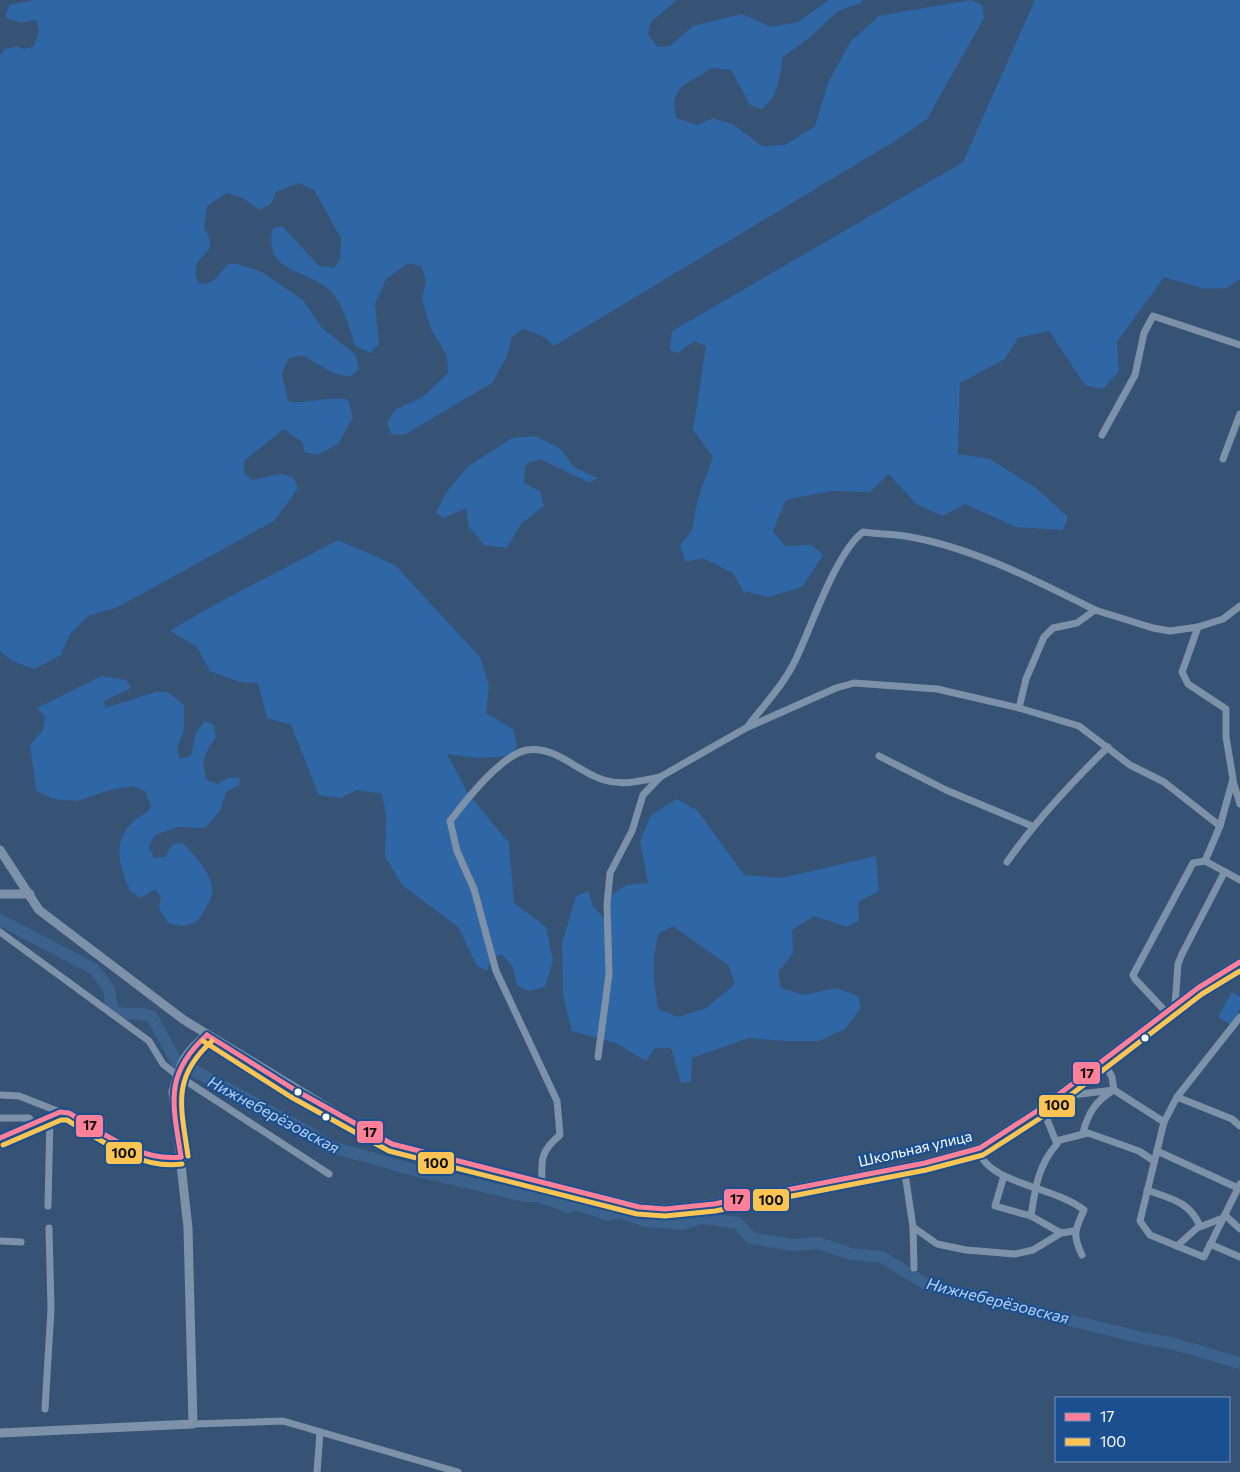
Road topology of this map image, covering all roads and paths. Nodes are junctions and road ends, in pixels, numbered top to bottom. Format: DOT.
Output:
graph roads {
  1 [pos="1240,345"];
  2 [pos="1240,414"];
  3 [pos="1102,435"];
  4 [pos="1223,459"];
  5 [pos="1240,606"];
  6 [pos="1095,610"];
  7 [pos="1198,627"];
  8 [pos="1019,708"];
  9 [pos="746,728"];
  10 [pos="1108,747"];
  11 [pos="879,756"];
  12 [pos="660,777"];
  13 [pos="1233,781"];
  14 [pos="1240,804"];
  15 [pos="1032,826"];
  16 [pos="1220,826"];
  17 [pos="0,850"];
  18 [pos="1205,861"];
  19 [pos="1008,862"];
  20 [pos="1224,873"];
  21 [pos="1240,880"];
  22 [pos="0,894"];
  23 [pos="30,894"];
  24 [pos="0,932"];
  25 [pos="1240,962"];
  26 [pos="1175,1005"];
  27 [pos="1166,1012"];
  28 [pos="1240,1016"];
  29 [pos="207,1035"];
  30 [pos="598,1057"];
  31 [pos="1103,1061"];
  32 [pos="177,1075"];
  33 [pos="1114,1090"];
  34 [pos="0,1095"];
  35 [pos="1055,1097"];
  36 [pos="1177,1097"];
  37 [pos="1042,1107"];
  38 [pos="60,1112"];
  39 [pos="50,1116"];
  40 [pos="0,1118"];
  41 [pos="1164,1122"];
  42 [pos="34,1124"];
  43 [pos="1240,1126"];
  44 [pos="1083,1132"];
  45 [pos="0,1138"];
  46 [pos="1056,1140"];
  47 [pos="980,1148"];
  48 [pos="1157,1151"];
  49 [pos="181,1157"];
  50 [pos="1154,1161"];
  51 [pos="904,1167"];
  52 [pos="328,1174"];
  53 [pos="1004,1176"];
  54 [pos="542,1183"];
  55 [pos="1035,1186"];
  56 [pos="1239,1186"];
  57 [pos="1147,1190"];
  58 [pos="48,1206"];
  59 [pos="1031,1216"];
  60 [pos="1224,1217"];
  61 [pos="1200,1226"];
  62 [pos="912,1227"];
  63 [pos="49,1228"];
  64 [pos="1240,1228"];
  65 [pos="1074,1230"];
  66 [pos="1061,1234"];
  67 [pos="0,1241"];
  68 [pos="21,1242"];
  69 [pos="1210,1244"];
  70 [pos="1177,1246"];
  71 [pos="1082,1255"];
  72 [pos="1240,1257"];
  73 [pos="914,1268"];
  74 [pos="45,1409"];
  75 [pos="193,1424"];
  76 [pos="320,1432"];
  77 [pos="0,1433"];
  78 [pos="317,1472"];
  79 [pos="458,1472"];
  1 -- 3 [label="street"];
  2 -- 4 [label="street"];
  5 -- 7 [label="street"];
  6 -- 7 [label="street"];
  6 -- 8 [label="street"];
  6 -- 9 [label="street"];
  7 -- 13 [label="street"];
  8 -- 9 [label="street"];
  8 -- 10 [label="street"];
  9 -- 12 [label="street"];
  10 -- 15 [label="street"];
  10 -- 16 [label="street"];
  11 -- 15 [label="street"];
  12 -- 30 [label="street"];
  12 -- 54 [label="street"];
  13 -- 14 [label="street"];
  13 -- 16 [label="street"];
  15 -- 19 [label="street"];
  16 -- 18 [label="street"];
  17 -- 23 [label="street, Школьная улица"];
  18 -- 20 [label="street"];
  18 -- 27 [label="street"];
  20 -- 21 [label="street"];
  20 -- 26 [label="street"];
  22 -- 23 [label="street"];
  23 -- 29 [label="street, Школьная улица"];
  24 -- 32 [label="street"];
  25 -- 26 [label="street, Школьная улица"];
  26 -- 27 [label="street, Школьная улица"];
  27 -- 31 [label="street, Школьная улица"];
  28 -- 36 [label="street"];
  29 -- 32 [label="street"];
  29 -- 54 [label="street, Школьная улица"];
  31 -- 33 [label="street"];
  31 -- 35 [label="street, Школьная улица"];
  32 -- 49 [label="street"];
  32 -- 52 [label="street"];
  33 -- 35 [label="street"];
  33 -- 41 [label="street"];
  33 -- 44 [label="street"];
  34 -- 38 [label="street"];
  35 -- 37 [label="street, Школьная улица"];
  36 -- 41 [label="street"];
  36 -- 43 [label="street"];
  37 -- 46 [label="street"];
  37 -- 47 [label="street, Школьная улица"];
  38 -- 39 [label="street"];
  38 -- 49 [label="street"];
  39 -- 42 [label="street"];
  39 -- 58 [label="street"];
  40 -- 42 [label="street"];
  41 -- 48 [label="street"];
  42 -- 45 [label="street"];
  44 -- 46 [label="street"];
  44 -- 50 [label="street"];
  46 -- 55 [label="street"];
  47 -- 51 [label="street, Школьная улица"];
  47 -- 53 [label="street"];
  48 -- 50 [label="street"];
  48 -- 56 [label="street"];
  49 -- 75 [label="street"];
  50 -- 57 [label="street"];
  51 -- 54 [label="street, Школьная улица"];
  51 -- 62 [label="street"];
  53 -- 55 [label="street"];
  53 -- 59 [label="street"];
  55 -- 59 [label="street"];
  55 -- 65 [label="street"];
  56 -- 60 [label="street"];
  57 -- 61 [label="street"];
  57 -- 70 [label="street"];
  59 -- 66 [label="street"];
  60 -- 61 [label="street"];
  60 -- 64 [label="street"];
  60 -- 69 [label="street"];
  61 -- 70 [label="street"];
  62 -- 66 [label="street"];
  62 -- 73 [label="street"];
  63 -- 74 [label="street"];
  65 -- 66 [label="street"];
  65 -- 71 [label="street"];
  67 -- 68 [label="street"];
  69 -- 70 [label="street"];
  69 -- 72 [label="street"];
  75 -- 76 [label="street"];
  75 -- 77 [label="street"];
  76 -- 78 [label="street"];
  76 -- 79 [label="street"];
}
